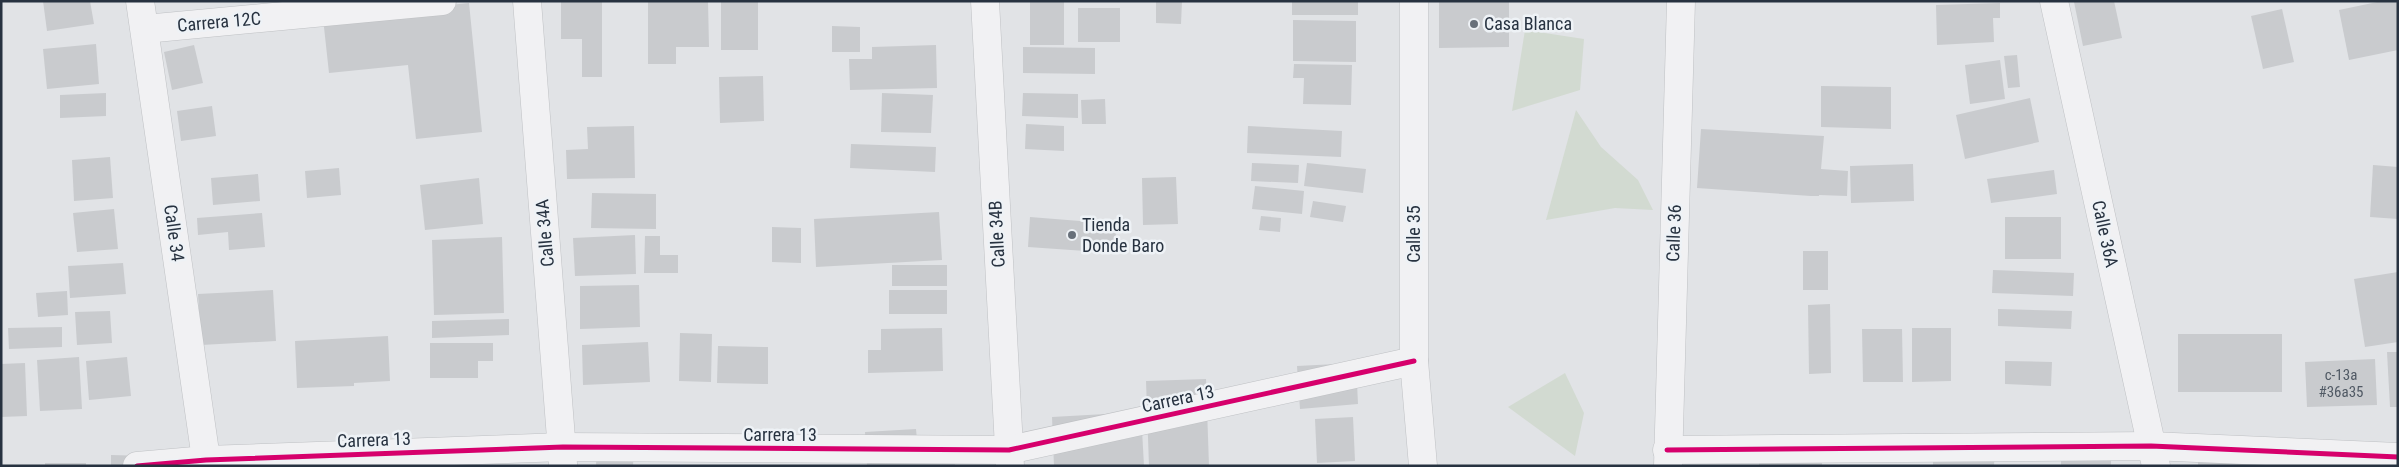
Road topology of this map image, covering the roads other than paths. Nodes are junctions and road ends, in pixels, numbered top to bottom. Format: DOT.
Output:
graph roads {
  1 [pos="140,1"];
  2 [pos="442,1"];
  3 [pos="527,1"];
  4 [pos="985,1"];
  5 [pos="1414,1"];
  6 [pos="1681,1"];
  7 [pos="2054,1"];
  8 [pos="145,29"];
  9 [pos="1414,362"];
  10 [pos="563,456"];
  11 [pos="2154,456"];
  12 [pos="2398,457"];
  13 [pos="1009,458"];
  14 [pos="1667,458"];
  15 [pos="206,463"];
  16 [pos="136,466"];
  17 [pos="1423,466"];
  1 -- 8 [label="street, Calle 34"];
  2 -- 8 [label="street, Carrera 12C"];
  3 -- 10 [label="street, Calle 34A"];
  4 -- 13 [label="street, Calle 34B"];
  5 -- 9 [label="street, Calle 35"];
  6 -- 14 [label="street, Calle 36"];
  7 -- 11 [label="street, Calle 36A"];
  8 -- 15 [label="street, Calle 34"];
  9 -- 13 [label="street, Carrera 13"];
  9 -- 17 [label="street, Calle 35"];
  10 -- 13 [label="street, Carrera 13"];
  10 -- 15 [label="street, Carrera 13"];
  11 -- 12 [label="street"];
  11 -- 14 [label="street"];
  15 -- 16 [label="street, Carrera 13"];
}
